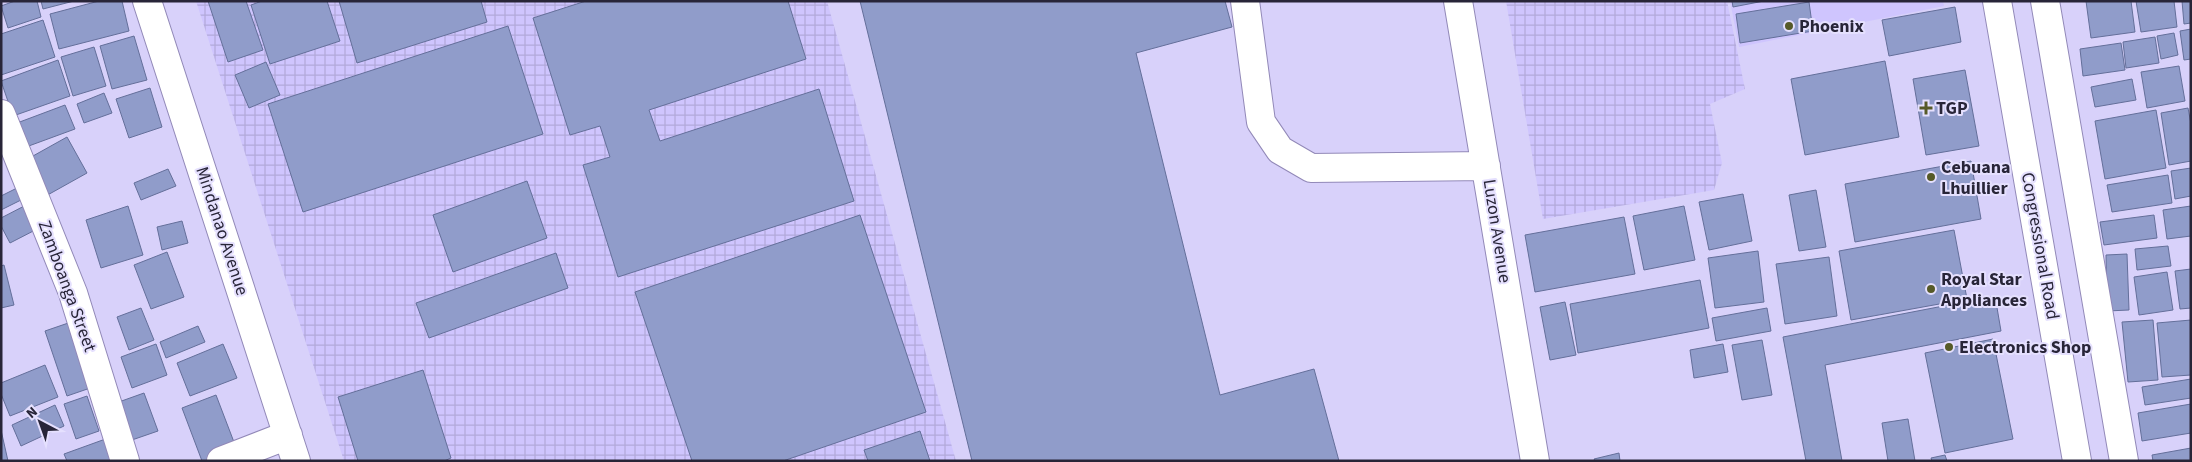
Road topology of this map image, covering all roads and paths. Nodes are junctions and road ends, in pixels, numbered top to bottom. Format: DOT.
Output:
graph roads {
  1 [pos="148,1"];
  2 [pos="1245,1"];
  3 [pos="1458,1"];
  4 [pos="1997,1"];
  5 [pos="2045,1"];
  6 [pos="1,114"];
  7 [pos="1486,166"];
  8 [pos="288,435"];
  9 [pos="125,461"];
  10 [pos="221,461"];
  11 [pos="296,461"];
  12 [pos="1535,461"];
  13 [pos="2078,461"];
  14 [pos="2124,461"];
  1 -- 8 [label="street, Mindanao Avenue"];
  2 -- 7 [label="street"];
  3 -- 7 [label="street, Luzon Avenue"];
  4 -- 13 [label="street, Congressional Road"];
  5 -- 14 [label="street"];
  6 -- 9 [label="street, Zamboanga Street"];
  7 -- 12 [label="street, Luzon Avenue"];
  8 -- 10 [label="street"];
  8 -- 11 [label="street, Mindanao Avenue"];
}
